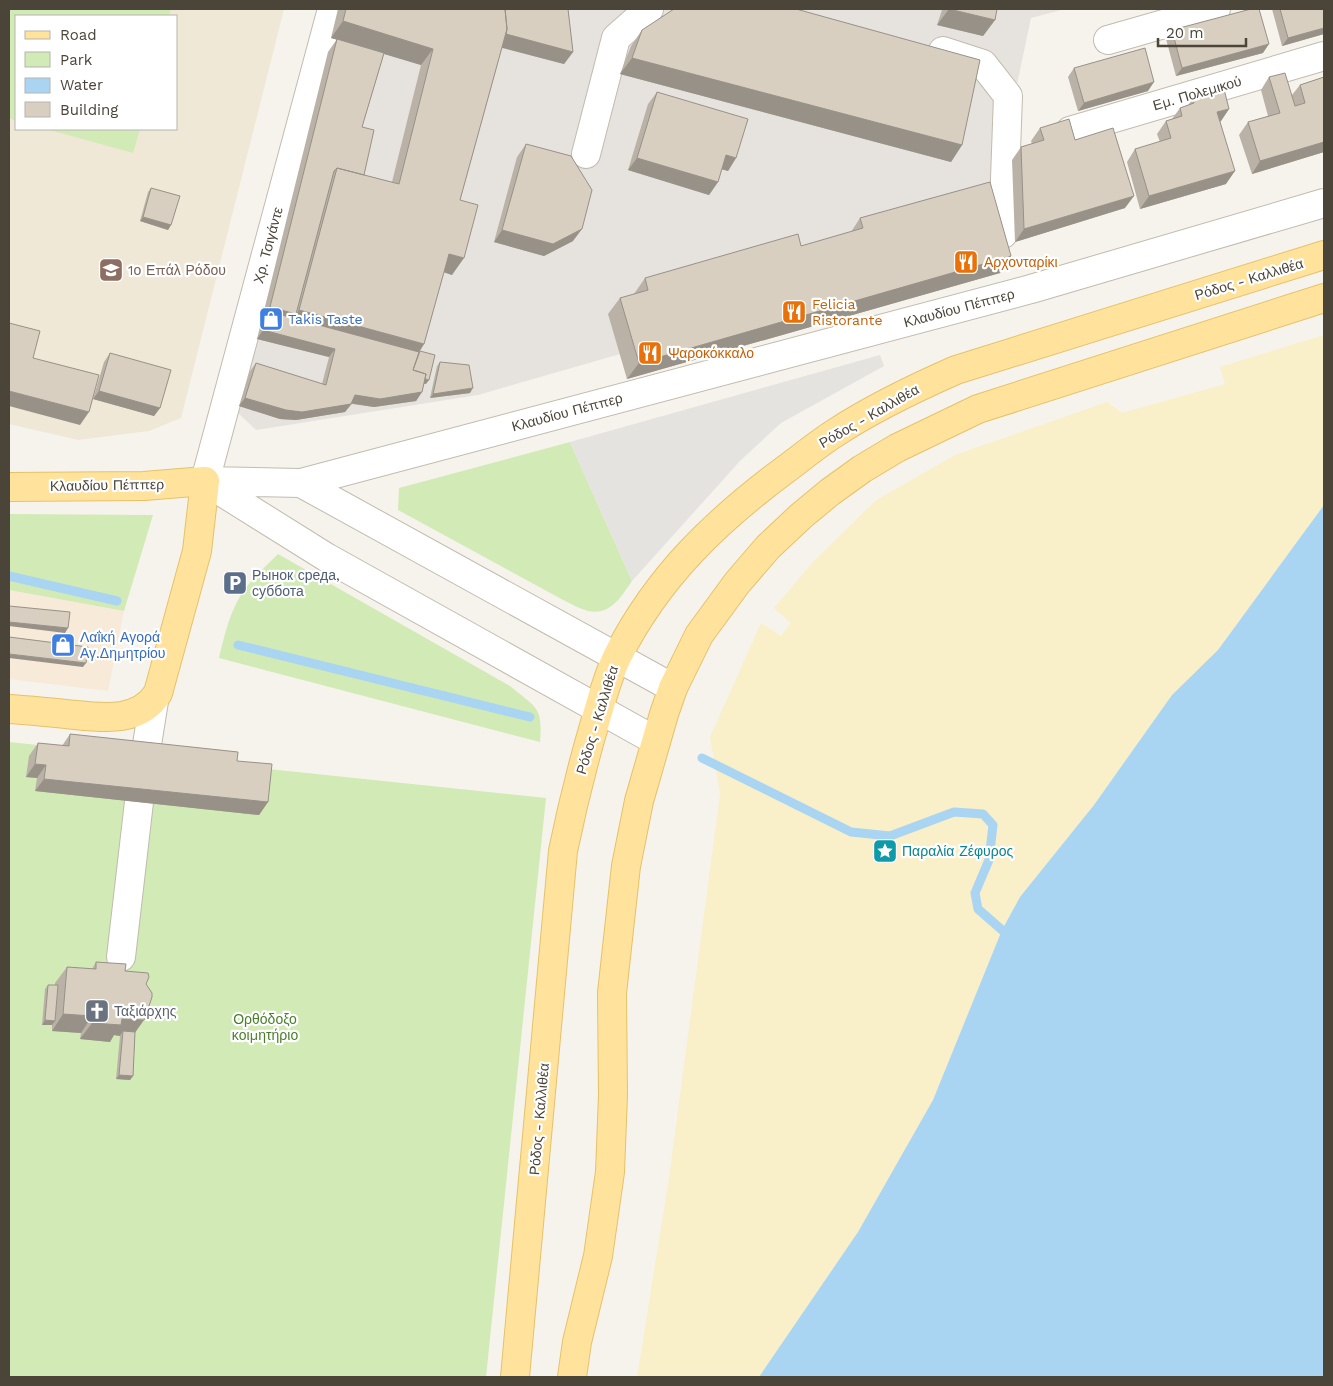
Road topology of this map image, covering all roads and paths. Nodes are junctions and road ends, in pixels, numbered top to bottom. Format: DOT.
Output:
graph roads {
  1 [pos="332,9"];
  2 [pos="650,9"];
  3 [pos="1216,9"];
  4 [pos="1108,40"];
  5 [pos="916,43"];
  6 [pos="1324,56"];
  7 [pos="1070,131"];
  8 [pos="586,154"];
  9 [pos="1324,202"];
  10 [pos="1004,234"];
  11 [pos="1324,255"];
  12 [pos="1324,298"];
  13 [pos="205,481"];
  14 [pos="301,483"];
  15 [pos="9,487"];
  16 [pos="617,657"];
  17 [pos="674,688"];
  18 [pos="154,700"];
  19 [pos="9,708"];
  20 [pos="599,709"];
  21 [pos="656,741"];
  22 [pos="145,757"];
  23 [pos="139,802"];
  24 [pos="121,957"];
  25 [pos="515,1377"];
  26 [pos="572,1377"];
  1 -- 13 [label="street, Χρ. Τσιγάντε"];
  2 -- 8 [label="street"];
  3 -- 4 [label="street"];
  5 -- 10 [label="street"];
  6 -- 7 [label="street, Εμ. Πολεμικού"];
  9 -- 14 [label="street, Κλαυδίου Πέππερ"];
  11 -- 16 [label="main road, Ρόδος - Καλλιθέα"];
  12 -- 17 [label="main road"];
  13 -- 14 [label="street"];
  13 -- 15 [label="main road, Κλαυδίου Πέππερ"];
  13 -- 18 [label="main road"];
  13 -- 20 [label="street"];
  14 -- 16 [label="street"];
  16 -- 17 [label="street"];
  16 -- 20 [label="main road, Ρόδος - Καλλιθέα"];
  17 -- 21 [label="main road"];
  18 -- 19 [label="main road"];
  18 -- 22 [label="street"];
  20 -- 21 [label="street"];
  20 -- 25 [label="main road, Ρόδος - Καλλιθέα"];
  21 -- 26 [label="main road"];
  23 -- 24 [label="street"];
}
